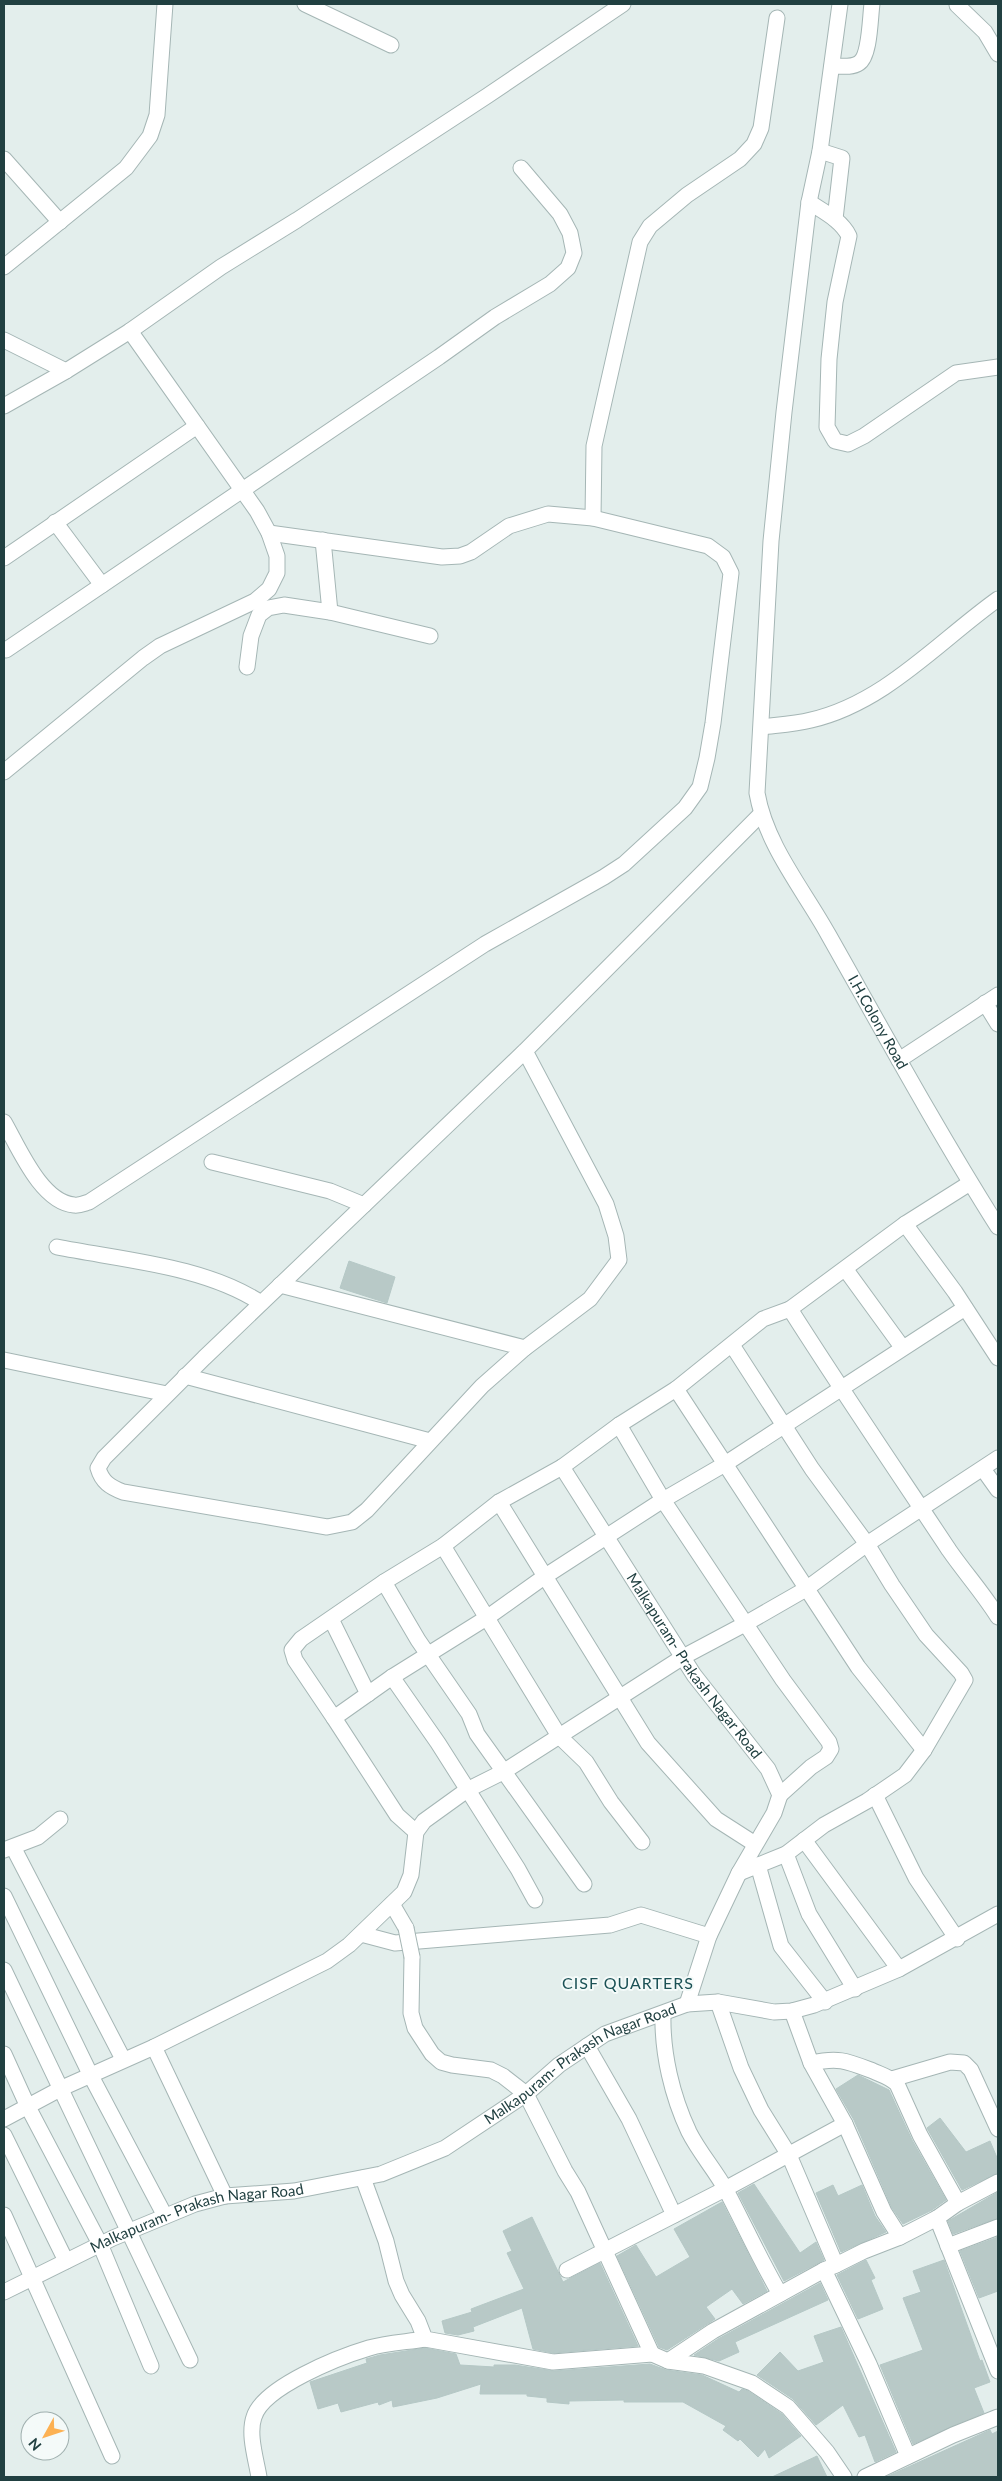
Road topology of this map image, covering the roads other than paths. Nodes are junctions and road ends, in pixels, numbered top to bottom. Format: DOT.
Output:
graph roads {
  1 [pos="165,4"];
  2 [pos="305,4"];
  3 [pos="623,4"];
  4 [pos="840,4"];
  5 [pos="872,4"];
  6 [pos="958,4"];
  7 [pos="777,18"];
  8 [pos="391,45"];
  9 [pos="998,54"];
  10 [pos="832,66"];
  11 [pos="820,152"];
  12 [pos="4,159"];
  13 [pos="521,168"];
  14 [pos="809,202"];
  15 [pos="835,219"];
  16 [pos="60,222"];
  17 [pos="4,267"];
  18 [pos="130,331"];
  19 [pos="4,340"];
  20 [pos="998,367"];
  21 [pos="66,371"];
  22 [pos="4,406"];
  23 [pos="197,426"];
  24 [pos="241,490"];
  25 [pos="593,518"];
  26 [pos="55,522"];
  27 [pos="269,532"];
  28 [pos="323,540"];
  29 [pos="4,558"];
  30 [pos="102,584"];
  31 [pos="998,599"];
  32 [pos="330,612"];
  33 [pos="430,636"];
  34 [pos="6,650"];
  35 [pos="247,667"];
  36 [pos="762,727"];
  37 [pos="4,772"];
  38 [pos="761,814"];
  39 [pos="992,999"];
  40 [pos="998,1024"];
  41 [pos="524,1052"];
  42 [pos="899,1060"];
  43 [pos="4,1122"];
  44 [pos="212,1162"];
  45 [pos="970,1183"];
  46 [pos="364,1205"];
  47 [pos="905,1224"];
  48 [pos="998,1227"];
  49 [pos="57,1247"];
  50 [pos="846,1270"];
  51 [pos="280,1285"];
  52 [pos="261,1304"];
  53 [pos="966,1308"];
  54 [pos="790,1310"];
  55 [pos="732,1345"];
  56 [pos="902,1347"];
  57 [pos="525,1348"];
  58 [pos="998,1358"];
  59 [pos="4,1360"];
  60 [pos="185,1376"];
  61 [pos="676,1389"];
  62 [pos="840,1389"];
  63 [pos="167,1394"];
  64 [pos="785,1424"];
  65 [pos="619,1425"];
  66 [pos="430,1440"];
  67 [pos="998,1458"];
  68 [pos="724,1464"];
  69 [pos="562,1467"];
  70 [pos="983,1469"];
  71 [pos="998,1490"];
  72 [pos="663,1500"];
  73 [pos="499,1502"];
  74 [pos="923,1509"];
  75 [pos="607,1538"];
  76 [pos="867,1544"];
  77 [pos="443,1546"];
  78 [pos="544,1577"];
  79 [pos="384,1582"];
  80 [pos="806,1588"];
  81 [pos="998,1614"];
  82 [pos="488,1618"];
  83 [pos="331,1619"];
  84 [pos="746,1624"];
  85 [pos="428,1655"];
  86 [pos="683,1657"];
  87 [pos="392,1677"];
  88 [pos="368,1694"];
  89 [pos="620,1698"];
  90 [pos="334,1718"];
  91 [pos="559,1736"];
  92 [pos="924,1750"];
  93 [pos="504,1772"];
  94 [pos="467,1790"];
  95 [pos="780,1795"];
  96 [pos="875,1796"];
  97 [pos="60,1819"];
  98 [pos="416,1832"];
  99 [pos="804,1840"];
  100 [pos="642,1842"];
  101 [pos="755,1844"];
  102 [pos="8,1848"];
  103 [pos="786,1854"];
  104 [pos="758,1864"];
  105 [pos="739,1873"];
  106 [pos="584,1884"];
  107 [pos="4,1896"];
  108 [pos="535,1900"];
  109 [pos="392,1904"];
  110 [pos="998,1914"];
  111 [pos="361,1934"];
  112 [pos="709,1936"];
  113 [pos="957,1939"];
  114 [pos="899,1969"];
  115 [pos="4,1970"];
  116 [pos="855,1989"];
  117 [pos="718,2002"];
  118 [pos="825,2002"];
  119 [pos="687,2004"];
  120 [pos="792,2011"];
  121 [pos="663,2014"];
  122 [pos="587,2046"];
  123 [pos="154,2047"];
  124 [pos="4,2054"];
  125 [pos="123,2059"];
  126 [pos="810,2063"];
  127 [pos="91,2076"];
  128 [pos="892,2079"];
  129 [pos="60,2090"];
  130 [pos="526,2094"];
  131 [pos="28,2106"];
  132 [pos="4,2119"];
  133 [pos="846,2124"];
  134 [pos="998,2129"];
  135 [pos="4,2135"];
  136 [pos="789,2155"];
  137 [pos="363,2178"];
  138 [pos="998,2182"];
  139 [pos="725,2189"];
  140 [pos="225,2196"];
  141 [pos="958,2203"];
  142 [pos="4,2215"];
  143 [pos="674,2215"];
  144 [pos="165,2216"];
  145 [pos="937,2218"];
  146 [pos="998,2227"];
  147 [pos="128,2232"];
  148 [pos="900,2237"];
  149 [pos="100,2244"];
  150 [pos="948,2246"];
  151 [pos="605,2250"];
  152 [pos="66,2261"];
  153 [pos="830,2268"];
  154 [pos="568,2270"];
  155 [pos="32,2278"];
  156 [pos="4,2292"];
  157 [pos="780,2294"];
  158 [pos="425,2339"];
  159 [pos="652,2354"];
  160 [pos="190,2360"];
  161 [pos="668,2361"];
  162 [pos="151,2366"];
  163 [pos="998,2371"];
  164 [pos="998,2417"];
  165 [pos="112,2456"];
  166 [pos="908,2456"];
  167 [pos="259,2477"];
  168 [pos="844,2477"];
  169 [pos="865,2477"];
  1 -- 16 [label="street"];
  2 -- 8 [label="street"];
  3 -- 18 [label="street"];
  4 -- 10 [label="street, I.H.Colony Road"];
  5 -- 10 [label="street"];
  6 -- 9 [label="street"];
  7 -- 25 [label="street"];
  10 -- 11 [label="street, I.H.Colony Road"];
  11 -- 14 [label="street, I.H.Colony Road"];
  11 -- 15 [label="street"];
  12 -- 16 [label="street"];
  13 -- 24 [label="street"];
  14 -- 15 [label="street"];
  14 -- 36 [label="street, I.H.Colony Road"];
  15 -- 20 [label="street"];
  16 -- 17 [label="street"];
  18 -- 21 [label="street"];
  18 -- 23 [label="street"];
  19 -- 21 [label="street"];
  21 -- 22 [label="street"];
  23 -- 24 [label="street"];
  23 -- 26 [label="street"];
  24 -- 27 [label="street"];
  24 -- 30 [label="street"];
  25 -- 28 [label="street"];
  25 -- 43 [label="street"];
  26 -- 29 [label="street"];
  26 -- 30 [label="street"];
  27 -- 28 [label="street"];
  27 -- 37 [label="street"];
  28 -- 32 [label="street"];
  30 -- 34 [label="street"];
  31 -- 36 [label="street"];
  32 -- 33 [label="street"];
  32 -- 35 [label="street"];
  36 -- 38 [label="street, I.H.Colony Road"];
  38 -- 41 [label="street"];
  38 -- 42 [label="street, I.H.Colony Road"];
  39 -- 40 [label="street"];
  39 -- 42 [label="street"];
  41 -- 46 [label="street"];
  41 -- 57 [label="street"];
  42 -- 45 [label="street, I.H.Colony Road"];
  44 -- 46 [label="street"];
  45 -- 47 [label="street"];
  45 -- 48 [label="street, I.H.Colony Road"];
  46 -- 51 [label="street"];
  47 -- 50 [label="street"];
  47 -- 53 [label="street"];
  49 -- 52 [label="street"];
  50 -- 54 [label="street"];
  50 -- 56 [label="street"];
  51 -- 52 [label="street"];
  51 -- 57 [label="street"];
  52 -- 60 [label="street"];
  53 -- 56 [label="street"];
  53 -- 58 [label="street"];
  54 -- 55 [label="street"];
  54 -- 62 [label="street"];
  55 -- 61 [label="street"];
  55 -- 64 [label="street"];
  56 -- 62 [label="street"];
  57 -- 66 [label="street"];
  59 -- 63 [label="street"];
  60 -- 63 [label="street"];
  60 -- 66 [label="street"];
  61 -- 65 [label="street"];
  61 -- 68 [label="street"];
  62 -- 64 [label="street"];
  62 -- 74 [label="street"];
  63 -- 66 [label="street"];
  64 -- 68 [label="street"];
  64 -- 76 [label="street"];
  65 -- 69 [label="street"];
  65 -- 72 [label="street"];
  67 -- 70 [label="street"];
  68 -- 72 [label="street"];
  68 -- 80 [label="street"];
  69 -- 73 [label="street"];
  69 -- 75 [label="street, Malkapuram- Prakash Nagar Road"];
  70 -- 71 [label="street"];
  70 -- 74 [label="street"];
  72 -- 75 [label="street"];
  72 -- 84 [label="street"];
  73 -- 77 [label="street"];
  73 -- 78 [label="street"];
  74 -- 76 [label="street"];
  74 -- 81 [label="street"];
  75 -- 78 [label="street"];
  75 -- 86 [label="street, Malkapuram- Prakash Nagar Road"];
  76 -- 80 [label="street"];
  76 -- 92 [label="street"];
  77 -- 79 [label="street"];
  77 -- 82 [label="street"];
  78 -- 82 [label="street"];
  78 -- 89 [label="street"];
  79 -- 83 [label="street"];
  79 -- 85 [label="street"];
  80 -- 84 [label="street"];
  80 -- 92 [label="street"];
  82 -- 85 [label="street"];
  82 -- 91 [label="street"];
  83 -- 88 [label="street"];
  83 -- 90 [label="street"];
  84 -- 86 [label="street"];
  84 -- 95 [label="street"];
  85 -- 87 [label="street"];
  85 -- 93 [label="street"];
  86 -- 89 [label="street"];
  86 -- 95 [label="street, Malkapuram- Prakash Nagar Road"];
  87 -- 88 [label="street"];
  87 -- 94 [label="street"];
  88 -- 90 [label="street"];
  89 -- 91 [label="street"];
  89 -- 101 [label="street"];
  90 -- 98 [label="street"];
  91 -- 93 [label="street"];
  91 -- 100 [label="street"];
  92 -- 96 [label="street"];
  93 -- 94 [label="street"];
  93 -- 106 [label="street"];
  94 -- 98 [label="street"];
  94 -- 108 [label="street"];
  95 -- 101 [label="street, Malkapuram- Prakash Nagar Road"];
  96 -- 99 [label="street"];
  96 -- 113 [label="street"];
  97 -- 102 [label="street"];
  98 -- 109 [label="street"];
  99 -- 103 [label="street"];
  99 -- 114 [label="street"];
  101 -- 105 [label="street, Malkapuram- Prakash Nagar Road"];
  102 -- 125 [label="street"];
  103 -- 104 [label="street"];
  103 -- 116 [label="street"];
  104 -- 105 [label="street"];
  104 -- 118 [label="street"];
  105 -- 112 [label="street, Malkapuram- Prakash Nagar Road"];
  107 -- 127 [label="street"];
  109 -- 111 [label="street"];
  109 -- 130 [label="street, bridge"];
  110 -- 113 [label="street"];
  111 -- 112 [label="street"];
  111 -- 123 [label="street"];
  112 -- 119 [label="street, Malkapuram- Prakash Nagar Road"];
  113 -- 114 [label="street"];
  114 -- 116 [label="street"];
  115 -- 129 [label="street"];
  116 -- 118 [label="street"];
  117 -- 119 [label="street"];
  117 -- 120 [label="street"];
  117 -- 136 [label="street"];
  118 -- 120 [label="street"];
  119 -- 121 [label="street, Malkapuram- Prakash Nagar Road"];
  120 -- 126 [label="street"];
  121 -- 122 [label="street, Malkapuram- Prakash Nagar Road"];
  121 -- 139 [label="street"];
  122 -- 130 [label="street, Malkapuram- Prakash Nagar Road"];
  122 -- 143 [label="street"];
  123 -- 125 [label="street"];
  123 -- 140 [label="street"];
  124 -- 131 [label="street"];
  125 -- 127 [label="street"];
  126 -- 128 [label="street"];
  126 -- 133 [label="street"];
  127 -- 129 [label="street"];
  127 -- 144 [label="street"];
  128 -- 134 [label="street"];
  128 -- 141 [label="street"];
  129 -- 131 [label="street"];
  129 -- 147 [label="street"];
  130 -- 137 [label="street, Malkapuram- Prakash Nagar Road"];
  130 -- 151 [label="street"];
  131 -- 132 [label="street"];
  131 -- 149 [label="street"];
  133 -- 136 [label="street"];
  133 -- 148 [label="street"];
  135 -- 152 [label="street"];
  136 -- 139 [label="street"];
  136 -- 153 [label="street"];
  137 -- 140 [label="street, Malkapuram- Prakash Nagar Road"];
  137 -- 158 [label="street"];
  138 -- 141 [label="street"];
  139 -- 143 [label="street"];
  139 -- 157 [label="street"];
  140 -- 144 [label="street, Malkapuram- Prakash Nagar Road"];
  141 -- 145 [label="street"];
  142 -- 155 [label="street"];
  143 -- 151 [label="street"];
  144 -- 147 [label="street, Malkapuram- Prakash Nagar Road"];
  145 -- 148 [label="street"];
  145 -- 150 [label="street"];
  146 -- 150 [label="street"];
  147 -- 149 [label="street, Malkapuram- Prakash Nagar Road"];
  147 -- 160 [label="street"];
  148 -- 153 [label="street"];
  149 -- 152 [label="street, Malkapuram- Prakash Nagar Road"];
  149 -- 162 [label="street"];
  150 -- 163 [label="street"];
  151 -- 154 [label="street"];
  151 -- 159 [label="street"];
  152 -- 155 [label="street, Malkapuram- Prakash Nagar Road"];
  153 -- 157 [label="street"];
  153 -- 166 [label="street"];
  155 -- 156 [label="street, Malkapuram- Prakash Nagar Road"];
  155 -- 165 [label="street"];
  157 -- 161 [label="street"];
  158 -- 159 [label="street"];
  158 -- 167 [label="street"];
  159 -- 161 [label="street"];
  161 -- 168 [label="street"];
  164 -- 166 [label="street"];
  166 -- 169 [label="street"];
}
